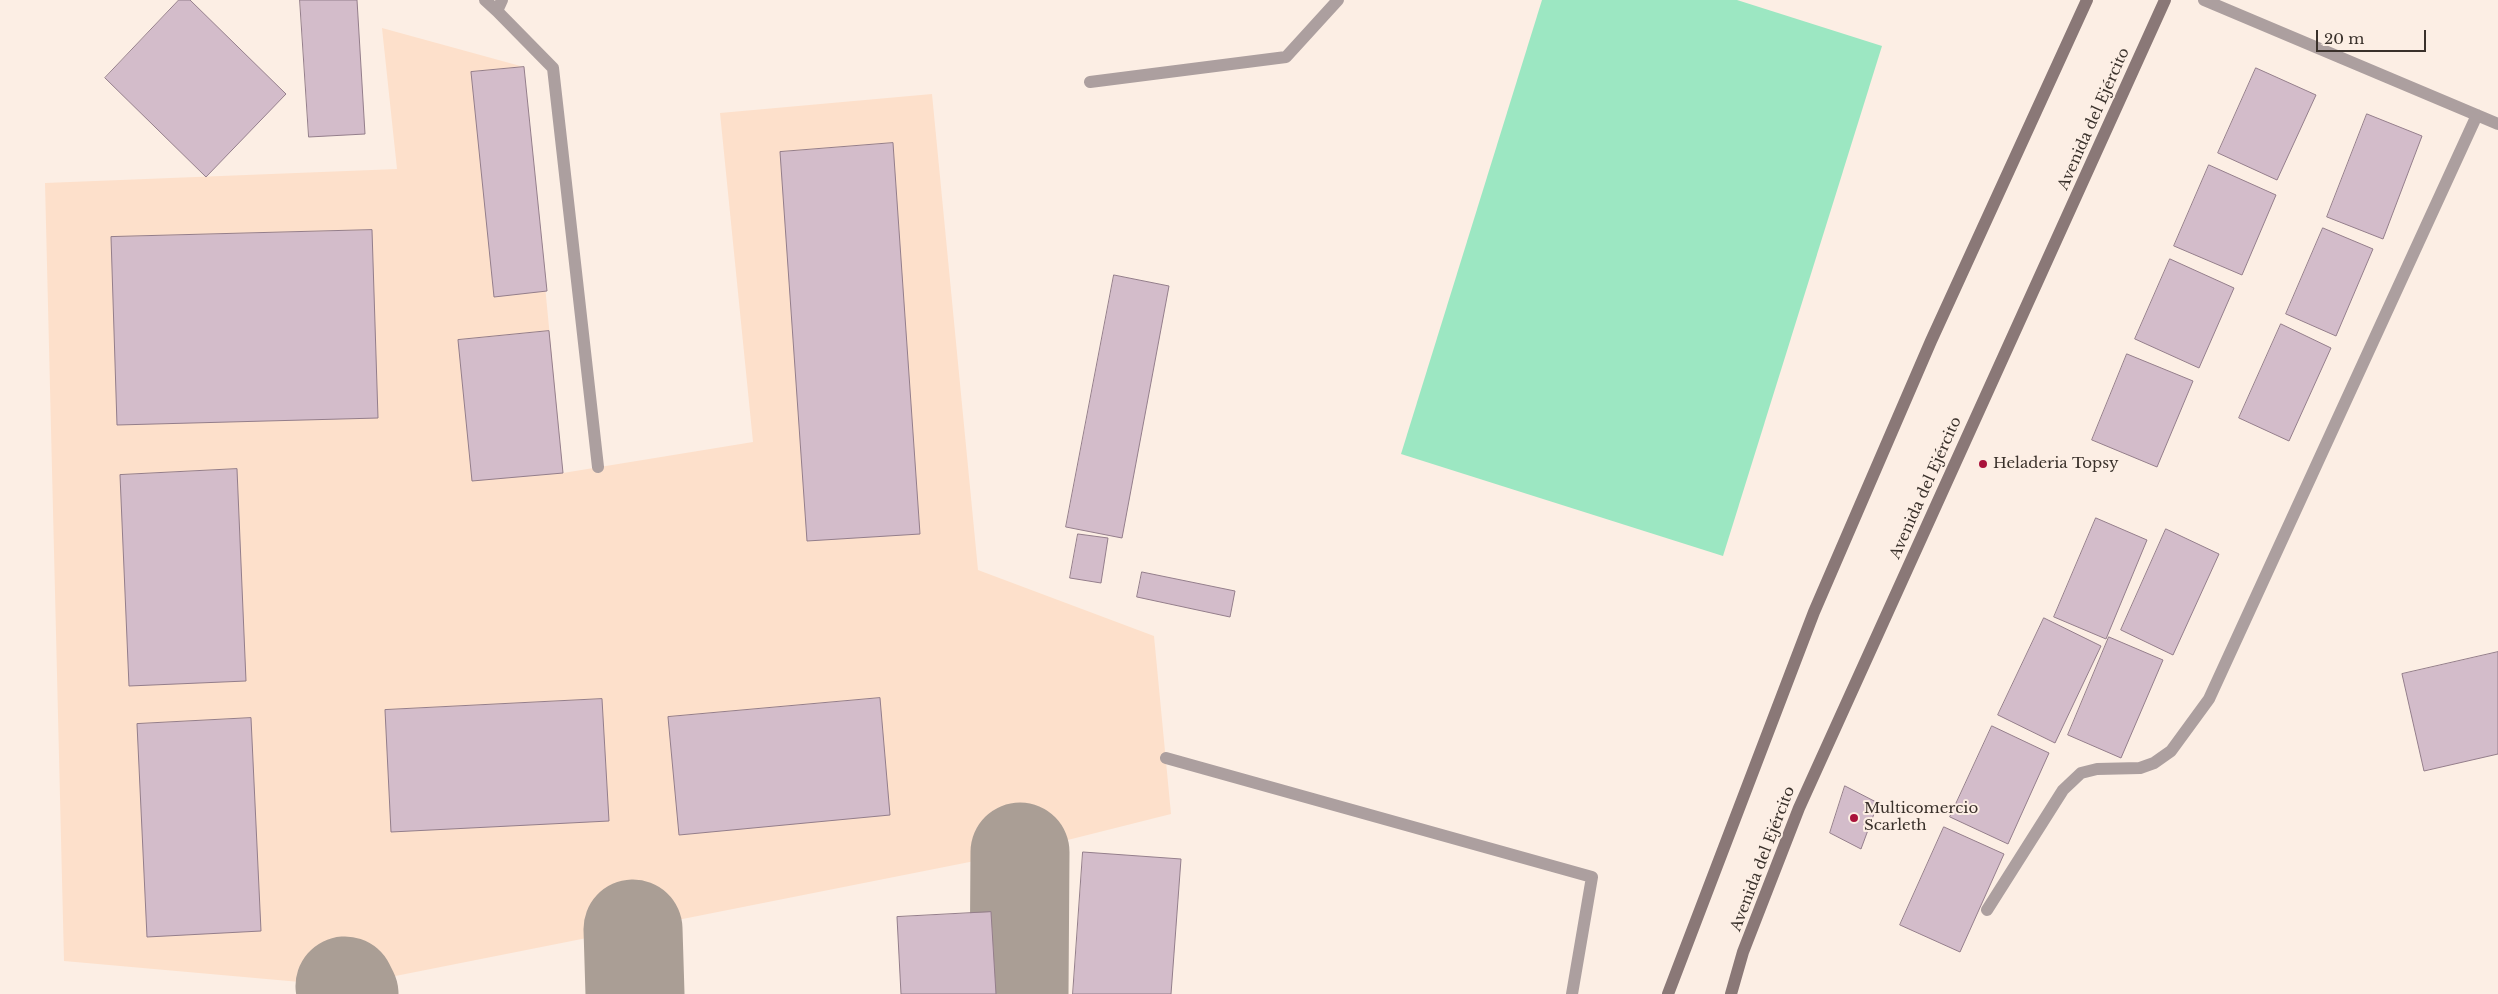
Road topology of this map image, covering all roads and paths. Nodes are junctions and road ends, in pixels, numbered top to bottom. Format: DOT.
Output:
graph roads {
  1 [pos="485,0"];
  2 [pos="1338,0"];
  3 [pos="2087,0"];
  4 [pos="2165,0"];
  5 [pos="2204,0"];
  6 [pos="499,6"];
  7 [pos="1090,82"];
  8 [pos="2477,115"];
  9 [pos="2498,124"];
  10 [pos="598,467"];
  11 [pos="1166,758"];
  12 [pos="1987,910"];
  13 [pos="1572,994"];
  14 [pos="1668,994"];
  15 [pos="1731,994"];
  1 -- 6 [label="street"];
  2 -- 7 [label="street"];
  3 -- 14 [label="main road"];
  4 -- 15 [label="main road, Avenida del Ejército"];
  5 -- 8 [label="street"];
  6 -- 10 [label="street"];
  8 -- 9 [label="street"];
  8 -- 12 [label="street"];
  11 -- 13 [label="street"];
}
